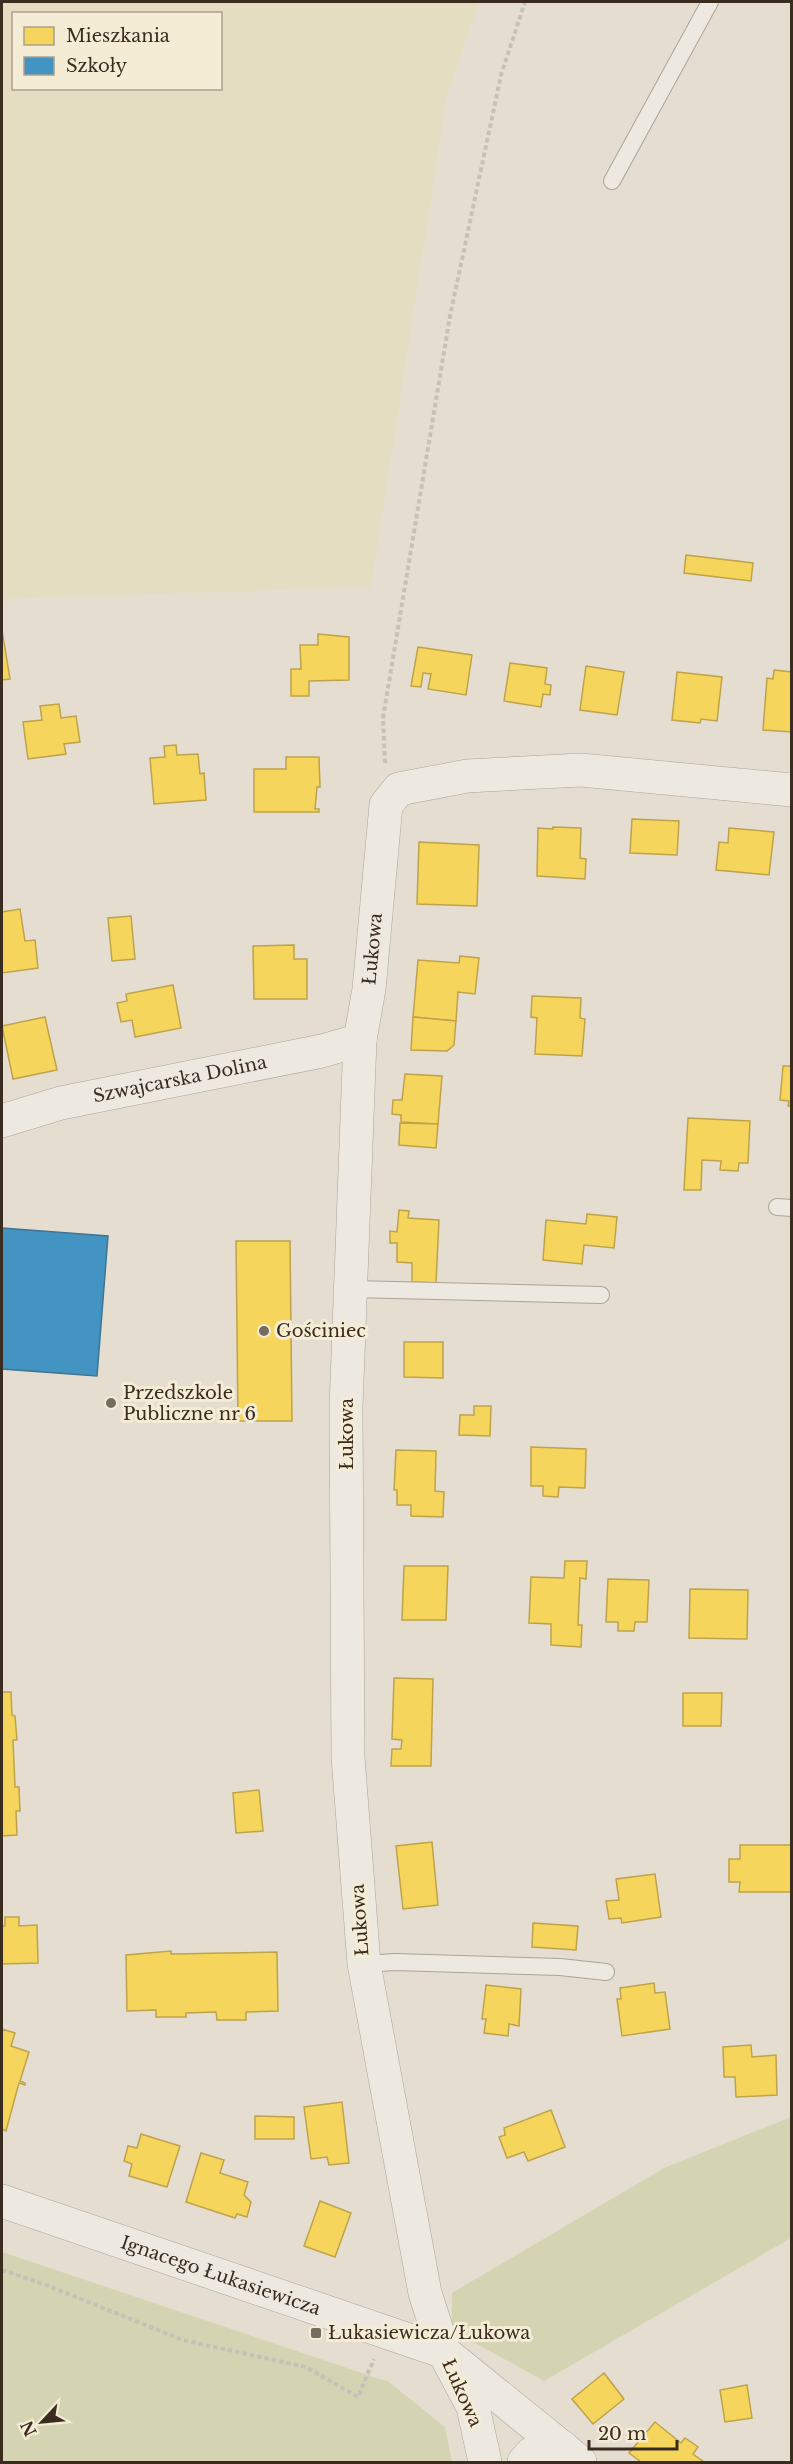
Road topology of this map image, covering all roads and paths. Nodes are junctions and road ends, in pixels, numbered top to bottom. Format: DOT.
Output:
graph roads {
  1 [pos="525,2"];
  2 [pos="710,2"];
  3 [pos="612,181"];
  4 [pos="792,790"];
  5 [pos="386,805"];
  6 [pos="360,1040"];
  7 [pos="2,1121"];
  8 [pos="351,1289"];
  9 [pos="601,1294"];
  10 [pos="364,1964"];
  11 [pos="606,1972"];
  12 [pos="2,2201"];
  13 [pos="2,2270"];
  14 [pos="444,2352"];
  15 [pos="375,2357"];
  16 [pos="569,2457"];
  17 [pos="485,2463"];
  18 [pos="524,2463"];
  1 -- 5 [label="path"];
  2 -- 3 [label="lane"];
  4 -- 5 [label="street"];
  5 -- 6 [label="street, Łukowa"];
  6 -- 7 [label="street, Szwajcarska Dolina"];
  6 -- 8 [label="street, Łukowa"];
  8 -- 9 [label="lane"];
  8 -- 10 [label="street, Łukowa"];
  10 -- 11 [label="lane"];
  10 -- 14 [label="street, Łukowa"];
  12 -- 14 [label="street, Ignacego Łukasiewicza"];
  13 -- 15 [label="path"];
  14 -- 16 [label="street, Ignacego Łukasiewicza"];
  14 -- 17 [label="street, Łukowa"];
  16 -- 18 [label="street"];
}
